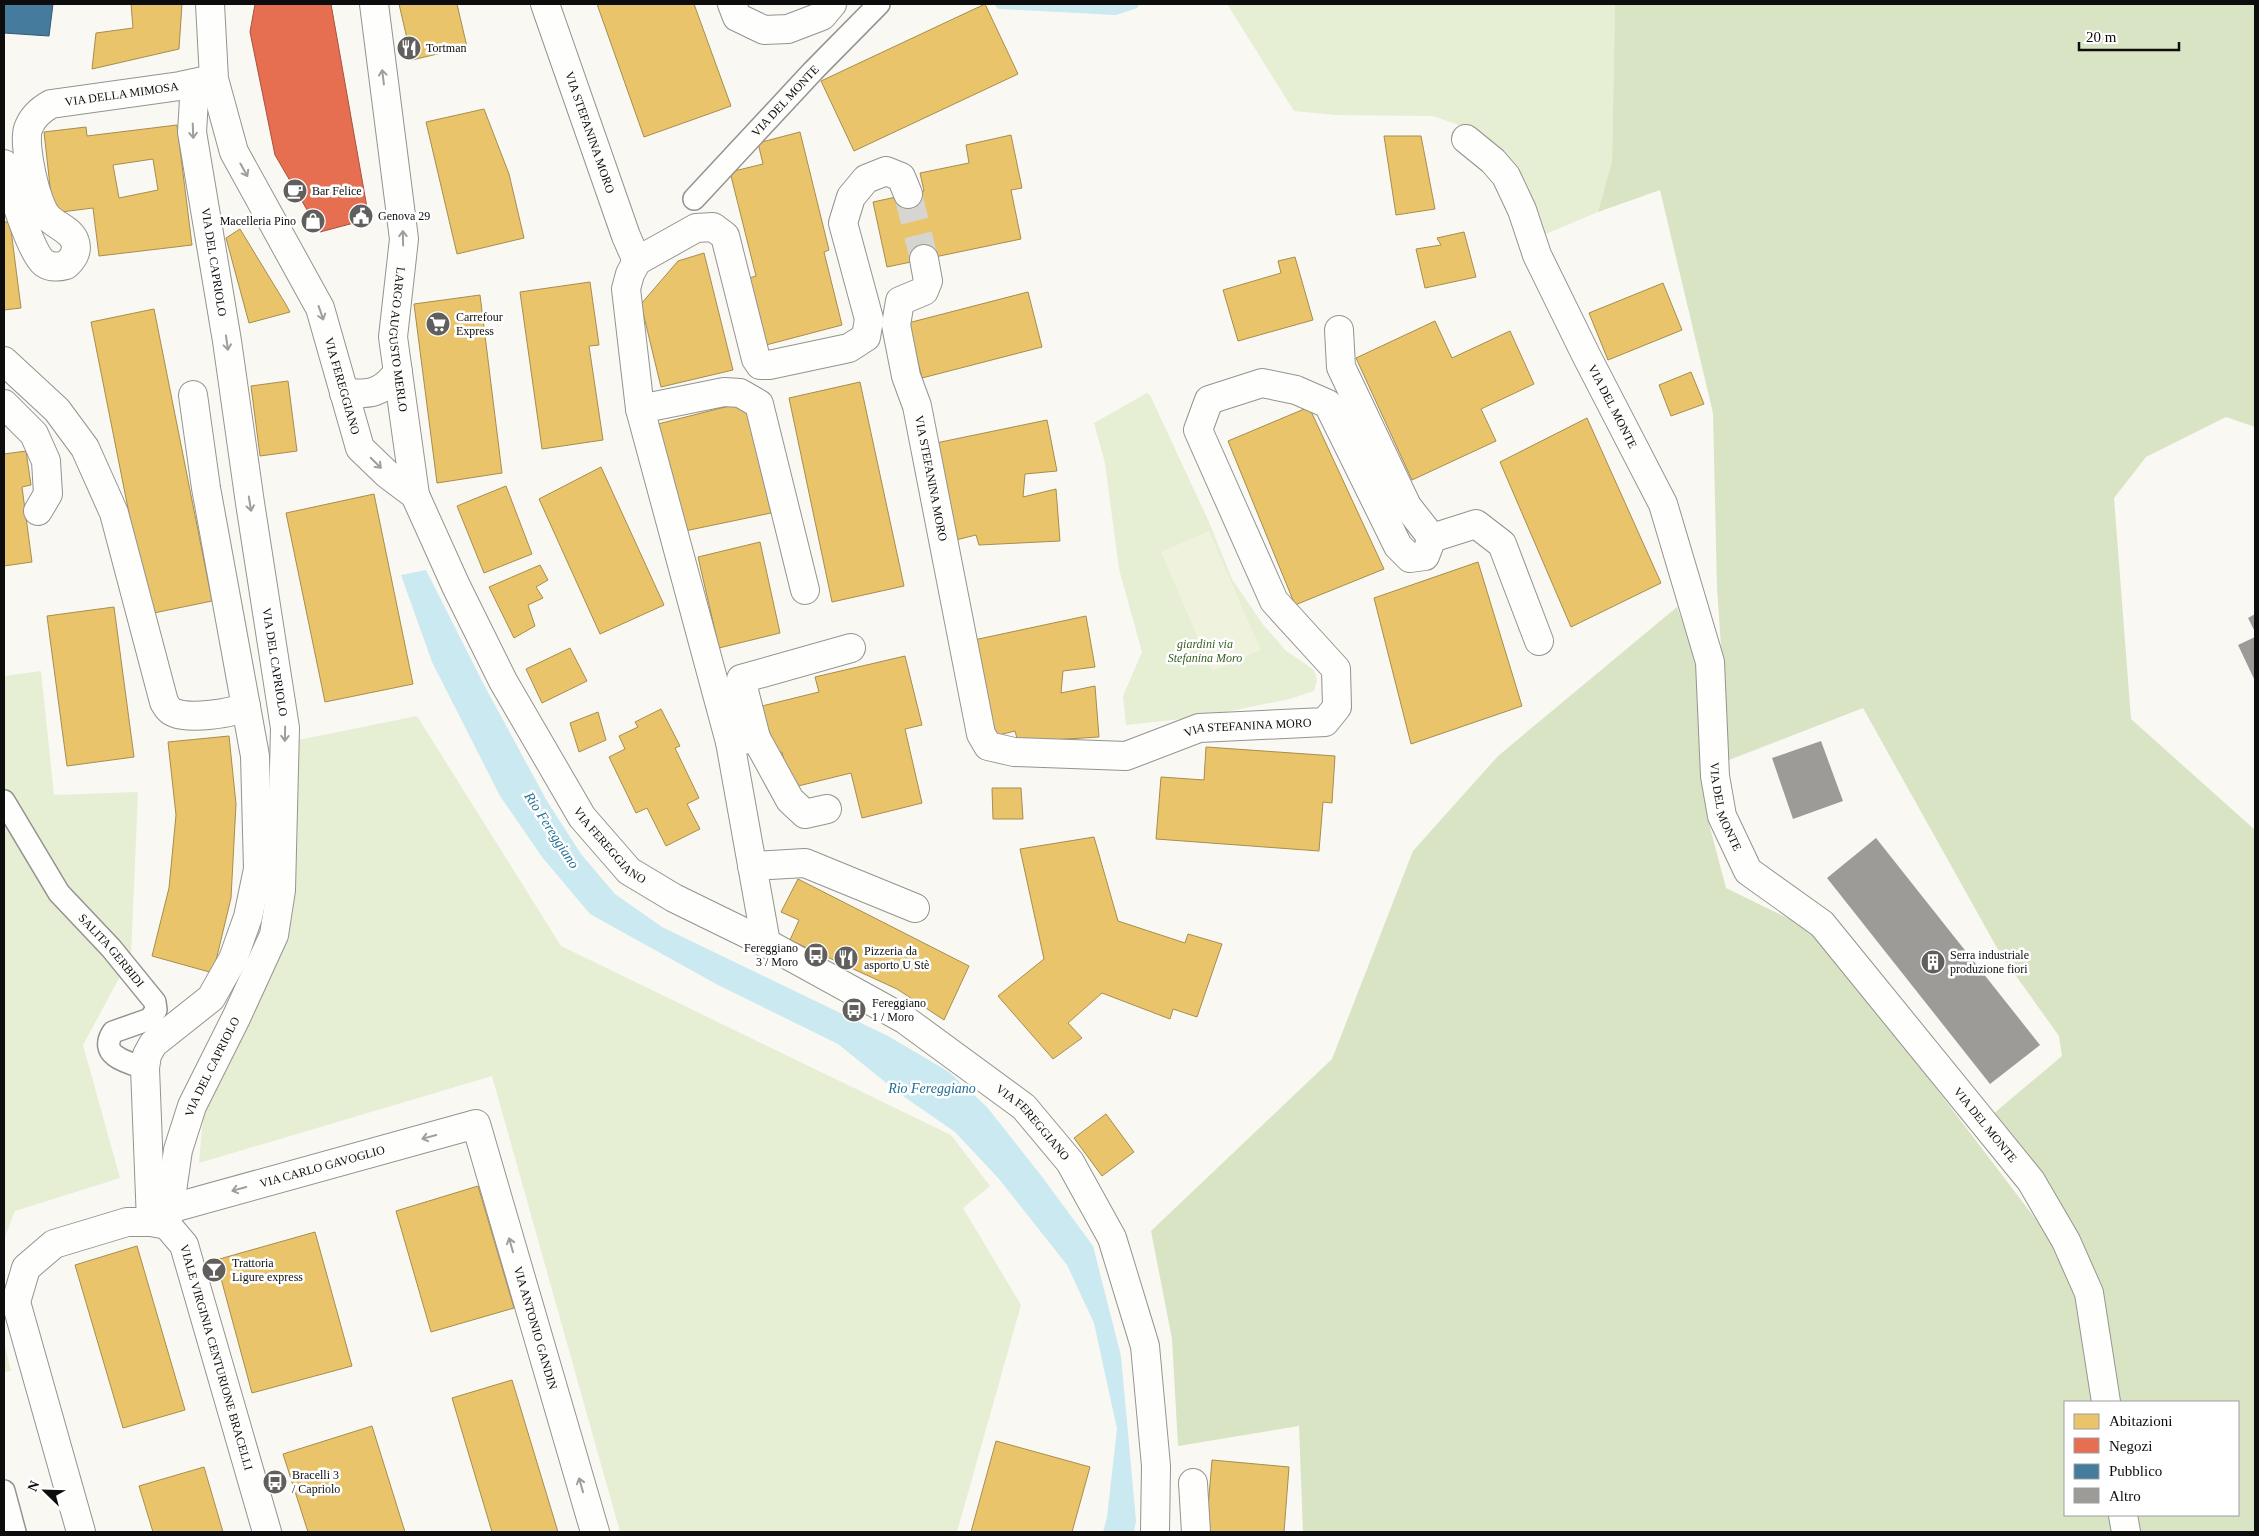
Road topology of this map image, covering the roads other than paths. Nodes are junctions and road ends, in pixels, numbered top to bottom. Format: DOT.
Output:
graph roads {
  1 [pos="210,4"];
  2 [pos="374,4"];
  3 [pos="545,4"];
  4 [pos="732,4"];
  5 [pos="832,4"];
  6 [pos="879,4"];
  7 [pos="205,81"];
  8 [pos="1466,139"];
  9 [pos="4,164"];
  10 [pos="908,194"];
  11 [pos="694,199"];
  12 [pos="924,259"];
  13 [pos="637,261"];
  14 [pos="1339,330"];
  15 [pos="4,361"];
  16 [pos="398,372"];
  17 [pos="344,393"];
  18 [pos="193,396"];
  19 [pos="4,404"];
  20 [pos="640,409"];
  21 [pos="415,495"];
  22 [pos="38,511"];
  23 [pos="1432,538"];
  24 [pos="805,590"];
  25 [pos="1539,641"];
  26 [pos="851,648"];
  27 [pos="246,706"];
  28 [pos="743,740"];
  29 [pos="4,801"];
  30 [pos="827,808"];
  31 [pos="752,866"];
  32 [pos="915,908"];
  33 [pos="766,943"];
  34 [pos="144,1068"];
  35 [pos="476,1124"];
  36 [pos="162,1218"];
  37 [pos="2106,1401"];
  38 [pos="1193,1483"];
  39 [pos="4,1491"];
  40 [pos="2123,1516"];
  41 [pos="15,1532"];
  42 [pos="82,1532"];
  43 [pos="268,1532"];
  44 [pos="595,1532"];
  45 [pos="1155,1532"];
  46 [pos="1196,1532"];
  47 [pos="2126,1532"];
  1 -- 7 [label="street, VIA FEREGGIANO"];
  16 -- 2 [label="street, LARGO AUGUSTO MERLO, one-way"];
  3 -- 13 [label="street, VIA STEFANINA MORO"];
  4 -- 5 [label="street"];
  6 -- 11 [label="street, VIA DEL MONTE"];
  7 -- 9 [label="street, VIA DELLA MIMOSA"];
  7 -- 17 [label="street, VIA FEREGGIANO, one-way"];
  7 -- 36 [label="street, VIA DEL CAPRIOLO, one-way"];
  8 -- 37 [label="street, VIA DEL MONTE"];
  10 -- 13 [label="street"];
  12 -- 23 [label="street, VIA STEFANINA MORO"];
  13 -- 20 [label="street"];
  14 -- 23 [label="street"];
  15 -- 27 [label="street"];
  16 -- 17 [label="street"];
  16 -- 21 [label="street, LARGO AUGUSTO MERLO"];
  17 -- 21 [label="street, VIA FEREGGIANO, one-way"];
  18 -- 27 [label="street"];
  19 -- 22 [label="street"];
  20 -- 24 [label="street"];
  20 -- 28 [label="street"];
  21 -- 33 [label="street, VIA FEREGGIANO"];
  23 -- 25 [label="street"];
  26 -- 28 [label="street"];
  27 -- 34 [label="street"];
  28 -- 30 [label="street"];
  28 -- 31 [label="street"];
  29 -- 34 [label="street, SALITA GERBIDI"];
  31 -- 32 [label="street"];
  31 -- 33 [label="street"];
  33 -- 45 [label="street, VIA FEREGGIANO"];
  34 -- 36 [label="street"];
  35 -- 36 [label="street, VIA CARLO GAVOGLIO, one-way"];
  44 -- 35 [label="street, VIA ANTONIO GANDIN, one-way"];
  36 -- 42 [label="street"];
  36 -- 43 [label="street, VIALE VIRGINIA CENTURIONE BRACELLI"];
  38 -- 46 [label="street"];
  39 -- 41 [label="street"];
  40 -- 47 [label="street"];
}
